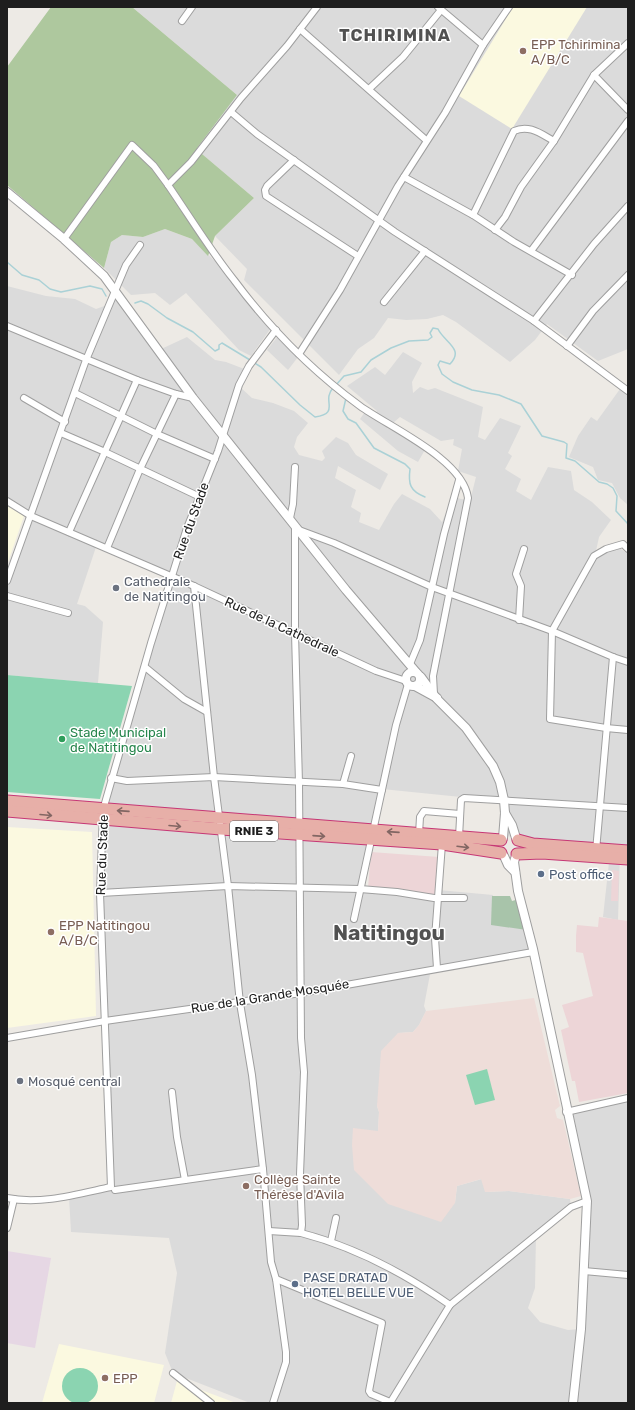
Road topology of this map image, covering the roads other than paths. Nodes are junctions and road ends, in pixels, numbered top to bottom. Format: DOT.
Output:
graph roads {
  1 [pos="192,7"];
  2 [pos="316,7"];
  3 [pos="501,7"];
  4 [pos="510,7"];
  5 [pos="440,8"];
  6 [pos="506,13"];
  7 [pos="182,21"];
  8 [pos="300,29"];
  9 [pos="628,43"];
  10 [pos="483,45"];
  11 [pos="594,75"];
  12 [pos="369,89"];
  13 [pos="628,110"];
  14 [pos="231,112"];
  15 [pos="628,121"];
  16 [pos="426,140"];
  17 [pos="554,141"];
  18 [pos="294,160"];
  19 [pos="404,177"];
  20 [pos="168,185"];
  21 [pos="7,192"];
  22 [pos="628,206"];
  23 [pos="473,216"];
  24 [pos="378,220"];
  25 [pos="495,230"];
  26 [pos="64,239"];
  27 [pos="140,245"];
  28 [pos="425,251"];
  29 [pos="531,251"];
  30 [pos="358,256"];
  31 [pos="572,275"];
  32 [pos="628,275"];
  33 [pos="116,290"];
  34 [pos="384,302"];
  35 [pos="534,322"];
  36 [pos="7,326"];
  37 [pos="276,330"];
  38 [pos="567,346"];
  39 [pos="299,354"];
  40 [pos="86,360"];
  41 [pos="137,380"];
  42 [pos="628,391"];
  43 [pos="75,393"];
  44 [pos="176,394"];
  45 [pos="24,398"];
  46 [pos="193,398"];
  47 [pos="121,415"];
  48 [pos="65,422"];
  49 [pos="61,433"];
  50 [pos="157,434"];
  51 [pos="224,435"];
  52 [pos="105,452"];
  53 [pos="215,459"];
  54 [pos="295,468"];
  55 [pos="140,469"];
  56 [pos="460,480"];
  57 [pos="200,497"];
  58 [pos="7,501"];
  59 [pos="31,516"];
  60 [pos="290,518"];
  61 [pos="297,528"];
  62 [pos="69,532"];
  63 [pos="107,548"];
  64 [pos="524,549"];
  65 [pos="628,549"];
  66 [pos="171,576"];
  67 [pos="7,581"];
  68 [pos="194,586"];
  69 [pos="432,587"];
  70 [pos="448,593"];
  71 [pos="7,596"];
  72 [pos="68,613"];
  73 [pos="519,620"];
  74 [pos="552,630"];
  75 [pos="295,633"];
  76 [pos="613,657"];
  77 [pos="628,662"];
  78 [pos="410,664"];
  79 [pos="145,667"];
  80 [pos="418,674"];
  81 [pos="410,684"];
  82 [pos="436,696"];
  83 [pos="208,712"];
  84 [pos="606,728"];
  85 [pos="628,730"];
  86 [pos="351,756"];
  87 [pos="111,778"];
  88 [pos="214,778"];
  89 [pos="299,783"];
  90 [pos="343,784"];
  91 [pos="382,790"];
  92 [pos="504,800"];
  93 [pos="7,801"];
  94 [pos="600,806"];
  95 [pos="628,808"];
  96 [pos="7,811"];
  97 [pos="505,813"];
  98 [pos="460,814"];
  99 [pos="102,815"];
  100 [pos="220,824"];
  101 [pos="299,829"];
  102 [pos="419,834"];
  103 [pos="372,835"];
  104 [pos="459,837"];
  105 [pos="502,839"];
  106 [pos="517,839"];
  107 [pos="442,844"];
  108 [pos="628,851"];
  109 [pos="596,852"];
  110 [pos="503,855"];
  111 [pos="516,855"];
  112 [pos="628,859"];
  113 [pos="515,872"];
  114 [pos="228,886"];
  115 [pos="299,888"];
  116 [pos="360,890"];
  117 [pos="100,893"];
  118 [pos="437,898"];
  119 [pos="464,898"];
  120 [pos="354,919"];
  121 [pos="534,952"];
  122 [pos="437,968"];
  123 [pos="301,993"];
  124 [pos="240,1003"];
  125 [pos="105,1021"];
  126 [pos="7,1038"];
  127 [pos="172,1092"];
  128 [pos="628,1098"];
  129 [pos="566,1112"];
  130 [pos="263,1170"];
  131 [pos="185,1180"];
  132 [pos="115,1190"];
  133 [pos="7,1198"];
  134 [pos="14,1199"];
  135 [pos="586,1201"];
  136 [pos="336,1218"];
  137 [pos="7,1228"];
  138 [pos="269,1231"];
  139 [pos="302,1233"];
  140 [pos="331,1241"];
  141 [pos="584,1271"];
  142 [pos="628,1275"];
  143 [pos="276,1279"];
  144 [pos="450,1304"];
  145 [pos="173,1373"];
  146 [pos="390,1402"];
  147 [pos="211,1403"];
  148 [pos="273,1403"];
  149 [pos="573,1403"];
  1 -- 7 [label="street"];
  2 -- 8 [label="street"];
  3 -- 6 [label="street"];
  4 -- 6 [label="street"];
  5 -- 10 [label="street"];
  5 -- 12 [label="street"];
  6 -- 10 [label="street"];
  8 -- 12 [label="street"];
  8 -- 14 [label="street"];
  9 -- 11 [label="street"];
  10 -- 16 [label="street"];
  11 -- 13 [label="street"];
  11 -- 17 [label="street"];
  12 -- 16 [label="street"];
  14 -- 18 [label="street"];
  14 -- 20 [label="street"];
  15 -- 29 [label="street"];
  16 -- 19 [label="street"];
  17 -- 23 [label="street"];
  17 -- 25 [label="street"];
  18 -- 24 [label="street"];
  18 -- 30 [label="street"];
  19 -- 23 [label="street"];
  19 -- 24 [label="street"];
  20 -- 26 [label="street"];
  20 -- 37 [label="street"];
  21 -- 26 [label="street"];
  22 -- 31 [label="street"];
  23 -- 25 [label="street"];
  24 -- 28 [label="street"];
  24 -- 30 [label="street"];
  25 -- 29 [label="street"];
  26 -- 33 [label="street"];
  27 -- 33 [label="street"];
  28 -- 34 [label="street"];
  28 -- 35 [label="street"];
  29 -- 31 [label="street"];
  30 -- 39 [label="street"];
  31 -- 35 [label="street"];
  32 -- 38 [label="street"];
  33 -- 40 [label="street"];
  33 -- 46 [label="street"];
  35 -- 38 [label="street"];
  36 -- 40 [label="street"];
  37 -- 39 [label="street"];
  37 -- 51 [label="street, Rue du Stade"];
  38 -- 42 [label="street"];
  39 -- 56 [label="street"];
  40 -- 41 [label="street"];
  40 -- 43 [label="street"];
  41 -- 44 [label="street"];
  41 -- 47 [label="street"];
  43 -- 47 [label="street"];
  43 -- 48 [label="street"];
  44 -- 46 [label="street"];
  44 -- 50 [label="street"];
  45 -- 48 [label="street"];
  46 -- 51 [label="street"];
  47 -- 50 [label="street"];
  47 -- 52 [label="street"];
  48 -- 49 [label="street"];
  49 -- 52 [label="street"];
  49 -- 59 [label="street"];
  50 -- 53 [label="street"];
  50 -- 55 [label="street"];
  51 -- 53 [label="street, Rue du Stade"];
  51 -- 60 [label="street"];
  52 -- 55 [label="street"];
  52 -- 62 [label="street"];
  53 -- 57 [label="street, Rue du Stade"];
  54 -- 60 [label="street"];
  55 -- 57 [label="street"];
  55 -- 63 [label="street"];
  56 -- 69 [label="street"];
  56 -- 70 [label="street"];
  57 -- 66 [label="street, Rue du Stade"];
  58 -- 59 [label="street, Rue de la Cathedrale"];
  59 -- 62 [label="street, Rue de la Cathedrale"];
  59 -- 67 [label="street"];
  60 -- 61 [label="street"];
  61 -- 69 [label="street"];
  61 -- 75 [label="street"];
  61 -- 78 [label="street"];
  62 -- 63 [label="street, Rue de la Cathedrale"];
  63 -- 66 [label="street, Rue de la Cathedrale"];
  64 -- 73 [label="street"];
  65 -- 74 [label="street"];
  66 -- 68 [label="street, Rue de la Cathedrale"];
  66 -- 79 [label="street, Rue du Stade"];
  68 -- 75 [label="street, Rue de la Cathedrale"];
  68 -- 83 [label="street"];
  69 -- 70 [label="street"];
  69 -- 78 [label="street"];
  70 -- 73 [label="street"];
  70 -- 82 [label="street"];
  71 -- 72 [label="street"];
  73 -- 74 [label="street"];
  74 -- 76 [label="street"];
  74 -- 84 [label="street"];
  75 -- 81 [label="street, Rue de la Cathedrale"];
  75 -- 89 [label="street"];
  76 -- 77 [label="street"];
  76 -- 84 [label="street"];
  78 -- 80 [label="street"];
  79 -- 83 [label="street"];
  79 -- 87 [label="street, Rue du Stade"];
  80 -- 81 [label="street"];
  80 -- 81 [label="street"];
  80 -- 82 [label="street"];
  81 -- 82 [label="street"];
  81 -- 91 [label="street"];
  82 -- 92 [label="street"];
  83 -- 88 [label="street"];
  84 -- 85 [label="street"];
  84 -- 94 [label="street"];
  86 -- 90 [label="street"];
  87 -- 88 [label="street"];
  87 -- 99 [label="street, Rue du Stade"];
  88 -- 89 [label="street"];
  88 -- 100 [label="street"];
  89 -- 90 [label="street"];
  89 -- 101 [label="street"];
  90 -- 91 [label="street"];
  91 -- 103 [label="street"];
  92 -- 94 [label="street"];
  92 -- 97 [label="street"];
  92 -- 98 [label="street"];
  93 -- 99 [label="highway, RNIE 3"];
  94 -- 95 [label="street"];
  94 -- 109 [label="street"];
  96 -- 99 [label="highway, RNIE 3, one-way"];
  97 -- 105 [label="street"];
  97 -- 106 [label="street"];
  98 -- 102 [label="street"];
  98 -- 104 [label="street"];
  99 -- 100 [label="highway, RNIE 3"];
  99 -- 117 [label="street, Rue du Stade"];
  100 -- 101 [label="highway, RNIE 3"];
  100 -- 114 [label="street"];
  101 -- 103 [label="highway, RNIE 3"];
  101 -- 115 [label="street"];
  102 -- 103 [label="highway, RNIE 3, one-way"];
  102 -- 104 [label="highway, RNIE 3"];
  103 -- 107 [label="highway, RNIE 3"];
  103 -- 116 [label="street"];
  104 -- 105 [label="highway, RNIE 3"];
  105 -- 106 [label="highway, RNIE 3"];
  105 -- 110 [label="highway"];
  106 -- 109 [label="highway, RNIE 3"];
  106 -- 111 [label="highway"];
  107 -- 110 [label="highway, RNIE 3, one-way"];
  107 -- 118 [label="street"];
  108 -- 109 [label="highway, RNIE 3"];
  109 -- 111 [label="highway, RNIE 3"];
  109 -- 112 [label="highway, RNIE 3"];
  110 -- 111 [label="highway, RNIE 3"];
  110 -- 113 [label="street"];
  111 -- 113 [label="street"];
  113 -- 121 [label="street"];
  114 -- 115 [label="street"];
  114 -- 117 [label="street"];
  114 -- 124 [label="street"];
  115 -- 116 [label="street"];
  115 -- 123 [label="street"];
  116 -- 118 [label="street"];
  116 -- 120 [label="street"];
  117 -- 125 [label="street, Rue du Stade"];
  118 -- 119 [label="street"];
  118 -- 122 [label="street"];
  121 -- 122 [label="street, Rue de la Grande Mosquée"];
  121 -- 129 [label="street"];
  122 -- 123 [label="street, Rue de la Grande Mosquée"];
  123 -- 124 [label="street, Rue de la Grande Mosquée"];
  123 -- 139 [label="street"];
  124 -- 125 [label="street, Rue de la Grande Mosquée"];
  124 -- 130 [label="street"];
  125 -- 126 [label="street, Rue de la Grande Mosquée"];
  125 -- 134 [label="street, Rue du Stade"];
  127 -- 131 [label="street"];
  128 -- 129 [label="street"];
  129 -- 135 [label="street"];
  130 -- 131 [label="street"];
  130 -- 138 [label="street"];
  131 -- 132 [label="street"];
  133 -- 134 [label="street, Rue du Stade"];
  134 -- 137 [label="street"];
  135 -- 141 [label="street"];
  135 -- 144 [label="street"];
  136 -- 140 [label="street"];
  138 -- 139 [label="street"];
  138 -- 143 [label="street"];
  139 -- 140 [label="street"];
  140 -- 144 [label="street"];
  141 -- 142 [label="street"];
  141 -- 149 [label="street"];
  143 -- 146 [label="street"];
  143 -- 148 [label="street"];
  144 -- 146 [label="street"];
  145 -- 147 [label="street"];
}
